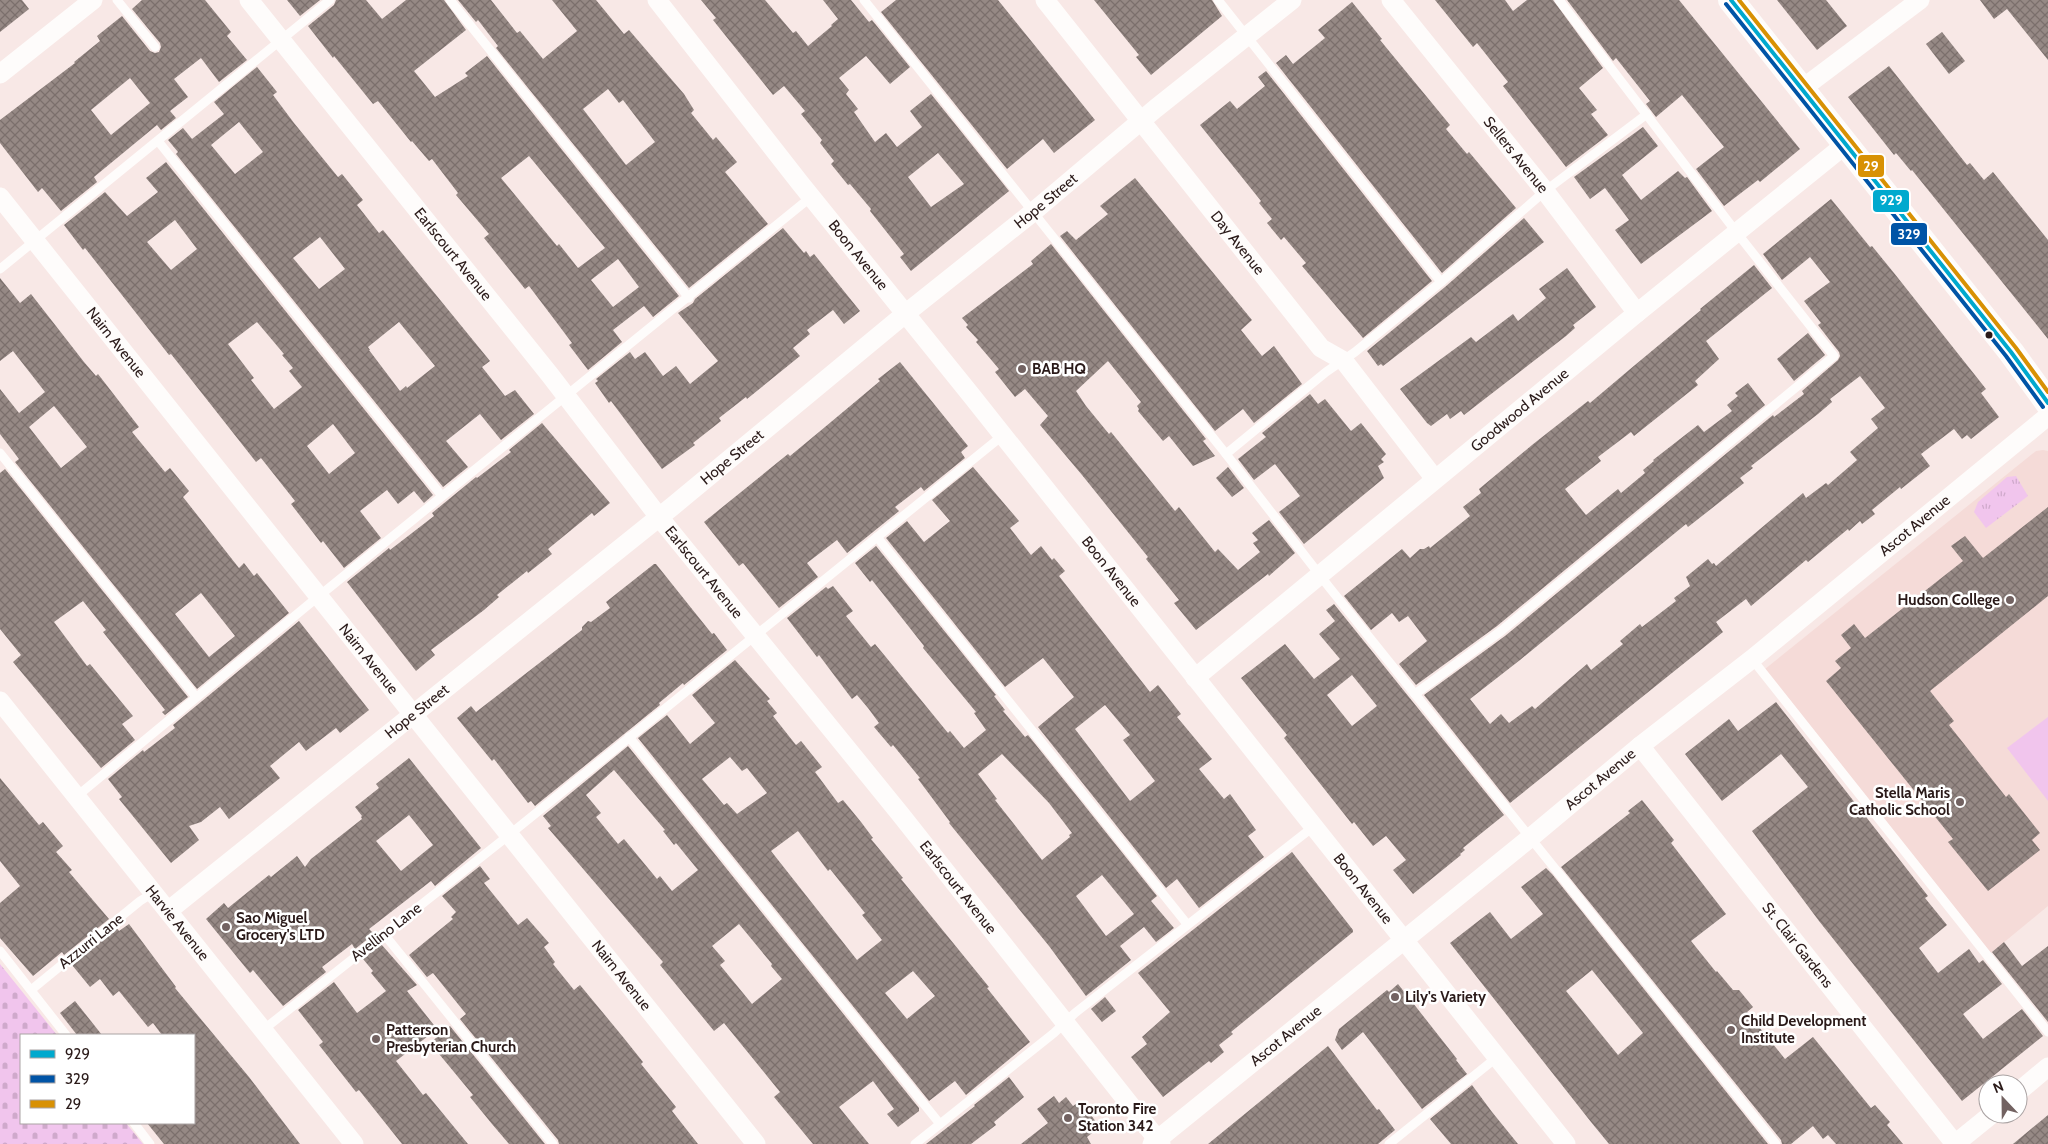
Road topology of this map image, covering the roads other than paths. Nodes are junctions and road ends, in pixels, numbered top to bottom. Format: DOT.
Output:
graph roads {
  1 [pos="93,0"];
  2 [pos="117,0"];
  3 [pos="249,0"];
  4 [pos="330,0"];
  5 [pos="450,0"];
  6 [pos="657,0"];
  7 [pos="864,0"];
  8 [pos="1046,0"];
  9 [pos="1218,0"];
  10 [pos="1292,0"];
  11 [pos="1391,0"];
  12 [pos="1559,0"];
  13 [pos="1732,0"];
  14 [pos="1920,0"];
  15 [pos="1246,36"];
  16 [pos="281,41"];
  17 [pos="155,47"];
  18 [pos="0,74"];
  19 [pos="1803,88"];
  20 [pos="1647,114"];
  21 [pos="1142,121"];
  22 [pos="158,141"];
  23 [pos="1846,144"];
  24 [pos="1545,191"];
  25 [pos="0,197"];
  26 [pos="811,197"];
  27 [pos="1033,212"];
  28 [pos="1737,233"];
  29 [pos="35,241"];
  30 [pos="0,269"];
  31 [pos="1441,282"];
  32 [pos="689,298"];
  33 [pos="1637,313"];
  34 [pos="905,314"];
  35 [pos="1344,361"];
  36 [pos="565,396"];
  37 [pos="2048,403"];
  38 [pos="2048,416"];
  39 [pos="1002,436"];
  40 [pos="0,453"];
  41 [pos="1226,454"];
  42 [pos="1435,479"];
  43 [pos="442,496"];
  44 [pos="659,517"];
  45 [pos="877,537"];
  46 [pos="1321,576"];
  47 [pos="320,596"];
  48 [pos="755,635"];
  49 [pos="1752,659"];
  50 [pos="1195,678"];
  51 [pos="1415,694"];
  52 [pos="196,697"];
  53 [pos="0,701"];
  54 [pos="414,714"];
  55 [pos="629,736"];
  56 [pos="1640,746"];
  57 [pos="76,797"];
  58 [pos="1313,827"];
  59 [pos="509,834"];
  60 [pos="1530,838"];
  61 [pos="153,893"];
  62 [pos="168,911"];
  63 [pos="1187,924"];
  64 [pos="384,934"];
  65 [pos="1403,940"];
  66 [pos="0,951"];
  67 [pos="31,990"];
  68 [pos="1065,1023"];
  69 [pos="262,1030"];
  70 [pos="2048,1032"];
  71 [pos="65,1034"];
  72 [pos="1496,1058"];
  73 [pos="2048,1067"];
  74 [pos="2028,1084"];
  75 [pos="135,1124"];
  76 [pos="940,1124"];
  77 [pos="1980,1124"];
  78 [pos="1156,1142"];
  79 [pos="150,1144"];
  80 [pos="354,1144"];
  81 [pos="553,1144"];
  82 [pos="756,1144"];
  83 [pos="915,1144"];
  84 [pos="1389,1144"];
  85 [pos="1566,1144"];
  86 [pos="1776,1144"];
  87 [pos="1955,1144"];
  1 -- 18 [label="street"];
  2 -- 17 [label="lane"];
  3 -- 16 [label="street, Earlscourt Avenue"];
  4 -- 16 [label="lane"];
  5 -- 32 [label="lane"];
  6 -- 26 [label="street, Boon Avenue"];
  7 -- 27 [label="lane"];
  8 -- 21 [label="street, Day Avenue"];
  9 -- 15 [label="lane"];
  10 -- 15 [label="street, Hope Street"];
  11 -- 24 [label="street, Sellers Avenue"];
  12 -- 20 [label="lane"];
  13 -- 19 [label="main road"];
  14 -- 19 [label="street"];
  15 -- 21 [label="street, Hope Street"];
  15 -- 31 [label="lane"];
  16 -- 22 [label="lane"];
  16 -- 36 [label="street, Earlscourt Avenue"];
  19 -- 23 [label="main road"];
  20 -- 24 [label="lane"];
  20 -- 28 [label="lane"];
  21 -- 27 [label="street, Hope Street"];
  21 -- 35 [label="street, Day Avenue"];
  22 -- 29 [label="lane"];
  22 -- 43 [label="lane"];
  23 -- 28 [label="street, Goodwood Avenue"];
  23 -- 37 [label="main road"];
  24 -- 31 [label="lane"];
  24 -- 33 [label="street, Sellers Avenue"];
  25 -- 29 [label="street, Nairn Avenue"];
  26 -- 32 [label="lane"];
  26 -- 34 [label="street, Boon Avenue"];
  27 -- 34 [label="street, Hope Street"];
  27 -- 41 [label="lane"];
  28 -- 33 [label="street, Goodwood Avenue"];
  28 -- 51 [label="lane"];
  29 -- 30 [label="lane"];
  29 -- 47 [label="street, Nairn Avenue"];
  31 -- 35 [label="lane"];
  32 -- 36 [label="lane"];
  33 -- 42 [label="street, Goodwood Avenue"];
  34 -- 39 [label="street, Boon Avenue"];
  34 -- 44 [label="street, Hope Street"];
  35 -- 41 [label="lane"];
  35 -- 42 [label="street, Day Avenue"];
  36 -- 43 [label="lane"];
  36 -- 44 [label="street, Earlscourt Avenue"];
  38 -- 49 [label="street, Ascot Avenue"];
  39 -- 45 [label="lane, Avellino Lane"];
  39 -- 50 [label="street, Boon Avenue"];
  40 -- 52 [label="lane"];
  41 -- 46 [label="lane"];
  42 -- 46 [label="street, Goodwood Avenue"];
  43 -- 47 [label="lane"];
  44 -- 48 [label="street, Earlscourt Avenue"];
  44 -- 54 [label="street, Hope Street"];
  45 -- 48 [label="lane, Avellino Lane"];
  45 -- 63 [label="lane"];
  46 -- 50 [label="street, Goodwood Avenue"];
  46 -- 51 [label="lane"];
  47 -- 52 [label="lane"];
  47 -- 54 [label="street, Nairn Avenue"];
  48 -- 55 [label="lane, Avellino Lane"];
  48 -- 68 [label="street, Earlscourt Avenue"];
  49 -- 56 [label="street, Ascot Avenue"];
  49 -- 70 [label="lane"];
  50 -- 58 [label="street, Boon Avenue"];
  51 -- 60 [label="lane"];
  52 -- 57 [label="lane"];
  53 -- 57 [label="street, Harvie Avenue"];
  54 -- 59 [label="street, Nairn Avenue"];
  54 -- 62 [label="street, Hope Street"];
  55 -- 59 [label="lane, Avellino Lane"];
  55 -- 76 [label="lane"];
  56 -- 60 [label="street, Ascot Avenue"];
  56 -- 87 [label="street, St. Clair Gardens"];
  57 -- 61 [label="street, Harvie Avenue"];
  58 -- 63 [label="lane"];
  58 -- 65 [label="street, Boon Avenue"];
  59 -- 64 [label="lane, Avellino Lane"];
  59 -- 82 [label="street, Nairn Avenue"];
  60 -- 65 [label="street, Ascot Avenue"];
  60 -- 86 [label="lane"];
  61 -- 62 [label="street, Harvie Avenue"];
  61 -- 67 [label="lane, Azzurri Lane"];
  62 -- 69 [label="street, Harvie Avenue"];
  63 -- 68 [label="lane"];
  64 -- 69 [label="lane, Avellino Lane"];
  64 -- 81 [label="lane"];
  65 -- 72 [label="street, Boon Avenue"];
  65 -- 78 [label="street, Ascot Avenue"];
  66 -- 67 [label="lane"];
  67 -- 71 [label="lane"];
  68 -- 76 [label="lane"];
  68 -- 78 [label="street, Earlscourt Avenue"];
  69 -- 80 [label="street, Harvie Avenue"];
  72 -- 84 [label="lane"];
  72 -- 85 [label="street, Boon Avenue"];
  73 -- 74 [label="street"];
  75 -- 79 [label="lane"];
  76 -- 83 [label="lane"];
  77 -- 87 [label="street"];
}
